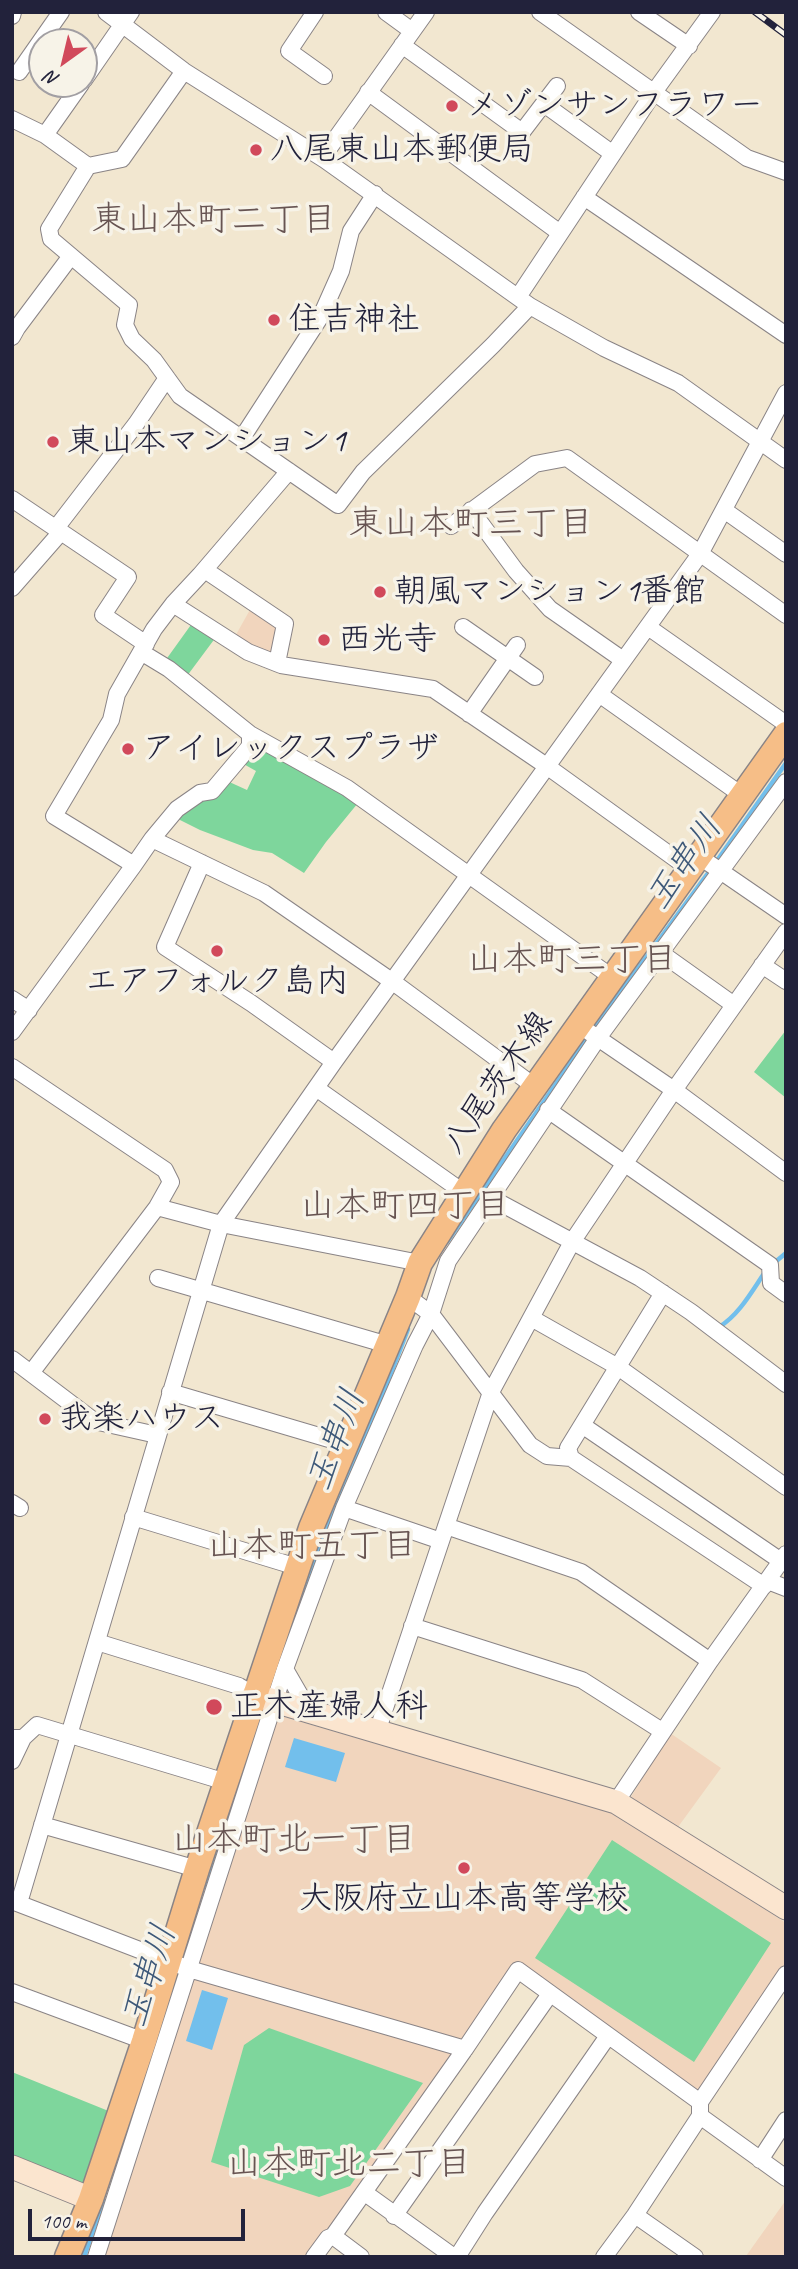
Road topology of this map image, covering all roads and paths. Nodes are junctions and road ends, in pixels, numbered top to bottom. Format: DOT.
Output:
graph roads {
  1 [pos="61,12"];
  2 [pos="106,12"];
  3 [pos="315,12"];
  4 [pos="386,12"];
  5 [pos="426,12"];
  6 [pos="540,12"];
  7 [pos="639,12"];
  8 [pos="712,12"];
  9 [pos="127,18"];
  10 [pos="412,31"];
  11 [pos="402,45"];
  12 [pos="688,46"];
  13 [pos="98,60"];
  14 [pos="184,71"];
  15 [pos="19,72"];
  16 [pos="324,76"];
  17 [pos="557,86"];
  18 [pos="368,92"];
  19 [pos="654,92"];
  20 [pos="71,98"];
  21 [pos="544,104"];
  22 [pos="12,119"];
  23 [pos="45,135"];
  24 [pos="613,154"];
  25 [pos="322,158"];
  26 [pos="88,166"];
  27 [pos="786,173"];
  28 [pos="375,194"];
  29 [pos="584,197"];
  30 [pos="560,233"];
  31 [pos="71,256"];
  32 [pos="524,301"];
  33 [pos="786,335"];
  34 [pos="12,337"];
  35 [pos="167,378"];
  36 [pos="786,393"];
  37 [pos="242,438"];
  38 [pos="761,441"];
  39 [pos="786,460"];
  40 [pos="289,471"];
  41 [pos="12,499"];
  42 [pos="471,510"];
  43 [pos="724,510"];
  44 [pos="451,526"];
  45 [pos="58,530"];
  46 [pos="701,554"];
  47 [pos="786,554"];
  48 [pos="205,570"];
  49 [pos="12,588"];
  50 [pos="173,604"];
  51 [pos="786,614"];
  52 [pos="648,626"];
  53 [pos="463,627"];
  54 [pos="144,648"];
  55 [pos="512,651"];
  56 [pos="623,660"];
  57 [pos="277,663"];
  58 [pos="535,677"];
  59 [pos="599,694"];
  60 [pos="469,714"];
  61 [pos="786,724"];
  62 [pos="250,734"];
  63 [pos="786,734"];
  64 [pos="548,766"];
  65 [pos="784,787"];
  66 [pos="743,796"];
  67 [pos="152,838"];
  68 [pos="202,863"];
  69 [pos="134,865"];
  70 [pos="708,866"];
  71 [pos="470,875"];
  72 [pos="786,916"];
  73 [pos="786,932"];
  74 [pos="661,953"];
  75 [pos="762,965"];
  76 [pos="612,978"];
  77 [pos="786,981"];
  78 [pos="393,982"];
  79 [pos="12,999"];
  80 [pos="734,1005"];
  81 [pos="29,1010"];
  82 [pos="12,1032"];
  83 [pos="589,1032"];
  84 [pos="334,1062"];
  85 [pos="12,1067"];
  86 [pos="534,1086"];
  87 [pos="316,1088"];
  88 [pos="674,1090"];
  89 [pos="548,1110"];
  90 [pos="624,1164"];
  91 [pos="786,1173"];
  92 [pos="463,1192"];
  93 [pos="491,1198"];
  94 [pos="157,1207"];
  95 [pos="221,1224"];
  96 [pos="572,1242"];
  97 [pos="420,1263"];
  98 [pos="158,1278"];
  99 [pos="201,1290"];
  100 [pos="663,1293"];
  101 [pos="786,1293"];
  102 [pos="408,1297"];
  103 [pos="431,1314"];
  104 [pos="533,1319"];
  105 [pos="388,1345"];
  106 [pos="618,1367"];
  107 [pos="19,1368"];
  108 [pos="786,1384"];
  109 [pos="170,1392"];
  110 [pos="491,1392"];
  111 [pos="582,1425"];
  112 [pos="157,1435"];
  113 [pos="346,1444"];
  114 [pos="571,1458"];
  115 [pos="786,1486"];
  116 [pos="344,1508"];
  117 [pos="133,1517"];
  118 [pos="443,1534"];
  119 [pos="783,1558"];
  120 [pos="297,1567"];
  121 [pos="766,1583"];
  122 [pos="786,1588"];
  123 [pos="412,1626"];
  124 [pos="97,1642"];
  125 [pos="710,1661"];
  126 [pos="285,1669"];
  127 [pos="263,1699"];
  128 [pos="312,1714"];
  129 [pos="662,1731"];
  130 [pos="377,1732"];
  131 [pos="69,1734"];
  132 [pos="18,1738"];
  133 [pos="12,1761"];
  134 [pos="226,1782"];
  135 [pos="617,1802"];
  136 [pos="42,1825"];
  137 [pos="197,1869"];
  138 [pos="15,1902"];
  139 [pos="786,1908"];
  140 [pos="179,1965"];
  141 [pos="786,1974"];
  142 [pos="12,1992"];
  143 [pos="550,1994"];
  144 [pos="608,2036"];
  145 [pos="144,2041"];
  146 [pos="465,2049"];
  147 [pos="700,2109"];
  148 [pos="786,2120"];
  149 [pos="760,2160"];
  150 [pos="12,2167"];
  151 [pos="786,2178"];
  152 [pos="365,2193"];
  153 [pos="91,2199"];
  154 [pos="635,2215"];
  155 [pos="394,2216"];
  156 [pos="333,2236"];
  157 [pos="68,2257"];
  158 [pos="96,2257"];
  159 [pos="314,2257"];
  160 [pos="361,2257"];
  161 [pos="456,2257"];
  162 [pos="604,2257"];
  163 [pos="695,2257"];
  1 -- 15 [label="street"];
  2 -- 9 [label="street"];
  3 -- 16 [label="street"];
  4 -- 10 [label="street"];
  5 -- 10 [label="street"];
  6 -- 19 [label="street"];
  7 -- 12 [label="street"];
  8 -- 12 [label="street"];
  9 -- 13 [label="street"];
  9 -- 14 [label="street"];
  10 -- 11 [label="street"];
  11 -- 18 [label="street"];
  11 -- 21 [label="street"];
  12 -- 19 [label="street"];
  14 -- 25 [label="street"];
  14 -- 26 [label="street"];
  17 -- 21 [label="street"];
  18 -- 25 [label="street"];
  18 -- 30 [label="street"];
  19 -- 24 [label="street"];
  19 -- 27 [label="street"];
  20 -- 23 [label="street"];
  21 -- 24 [label="street"];
  22 -- 23 [label="street"];
  23 -- 26 [label="street"];
  24 -- 29 [label="street"];
  25 -- 28 [label="street"];
  26 -- 31 [label="street"];
  28 -- 32 [label="street"];
  28 -- 37 [label="street"];
  29 -- 30 [label="street"];
  29 -- 33 [label="street"];
  30 -- 32 [label="street"];
  31 -- 34 [label="street"];
  31 -- 35 [label="street"];
  32 -- 38 [label="street"];
  32 -- 40 [label="street"];
  35 -- 37 [label="street"];
  35 -- 45 [label="street"];
  36 -- 38 [label="street"];
  37 -- 40 [label="street"];
  38 -- 39 [label="street"];
  38 -- 43 [label="street"];
  40 -- 48 [label="street"];
  41 -- 45 [label="street"];
  42 -- 44 [label="street"];
  42 -- 46 [label="street"];
  42 -- 56 [label="street"];
  43 -- 46 [label="street"];
  43 -- 47 [label="street"];
  45 -- 49 [label="street"];
  45 -- 54 [label="street"];
  46 -- 51 [label="street"];
  46 -- 52 [label="street"];
  48 -- 50 [label="street"];
  48 -- 57 [label="street"];
  50 -- 54 [label="street"];
  50 -- 57 [label="street"];
  52 -- 56 [label="street"];
  52 -- 61 [label="street"];
  53 -- 55 [label="street"];
  54 -- 62 [label="street"];
  54 -- 69 [label="street"];
  55 -- 58 [label="street"];
  55 -- 60 [label="street"];
  56 -- 59 [label="street"];
  57 -- 60 [label="street"];
  59 -- 64 [label="street"];
  59 -- 66 [label="street"];
  60 -- 64 [label="street"];
  62 -- 67 [label="street"];
  62 -- 71 [label="street"];
  63 -- 66 [label="main road, 八尾茨木線"];
  64 -- 70 [label="street"];
  64 -- 71 [label="street"];
  65 -- 70 [label="street"];
  66 -- 70 [label="main road, 八尾茨木線"];
  67 -- 68 [label="street"];
  67 -- 69 [label="street"];
  68 -- 78 [label="street"];
  68 -- 84 [label="street"];
  69 -- 81 [label="street"];
  70 -- 72 [label="street"];
  70 -- 74 [label="street"];
  70 -- 76 [label="main road, 八尾茨木線"];
  71 -- 76 [label="street"];
  71 -- 78 [label="street"];
  73 -- 75 [label="street"];
  74 -- 80 [label="street"];
  74 -- 83 [label="street"];
  75 -- 77 [label="street"];
  75 -- 80 [label="street"];
  76 -- 83 [label="main road, 八尾茨木線"];
  78 -- 84 [label="street"];
  78 -- 86 [label="street"];
  79 -- 81 [label="street"];
  80 -- 88 [label="street"];
  81 -- 82 [label="street"];
  83 -- 86 [label="main road, 八尾茨木線"];
  83 -- 88 [label="street"];
  83 -- 89 [label="street"];
  84 -- 87 [label="street"];
  85 -- 94 [label="street"];
  86 -- 92 [label="main road, 八尾茨木線"];
  87 -- 92 [label="street"];
  87 -- 95 [label="street"];
  88 -- 90 [label="street"];
  88 -- 91 [label="street"];
  89 -- 90 [label="street"];
  89 -- 93 [label="street"];
  90 -- 96 [label="street"];
  90 -- 101 [label="street"];
  92 -- 97 [label="main road, 八尾茨木線"];
  93 -- 96 [label="street"];
  93 -- 103 [label="street"];
  94 -- 95 [label="street"];
  94 -- 107 [label="street"];
  95 -- 97 [label="street"];
  95 -- 99 [label="street"];
  96 -- 100 [label="street"];
  96 -- 104 [label="street"];
  97 -- 102 [label="main road, 八尾茨木線"];
  98 -- 99 [label="street"];
  99 -- 105 [label="street"];
  99 -- 109 [label="street"];
  100 -- 106 [label="street"];
  100 -- 108 [label="street"];
  102 -- 103 [label="street"];
  102 -- 105 [label="main road, 八尾茨木線"];
  103 -- 110 [label="street"];
  103 -- 116 [label="street"];
  104 -- 106 [label="street"];
  104 -- 110 [label="street"];
  105 -- 113 [label="main road, 八尾茨木線"];
  106 -- 111 [label="street"];
  106 -- 115 [label="street"];
  107 -- 112 [label="street"];
  109 -- 112 [label="street"];
  109 -- 113 [label="street"];
  110 -- 114 [label="street"];
  110 -- 118 [label="street"];
  111 -- 114 [label="street"];
  111 -- 119 [label="street"];
  112 -- 117 [label="street"];
  113 -- 120 [label="main road, 八尾茨木線"];
  114 -- 121 [label="street"];
  116 -- 118 [label="street"];
  116 -- 126 [label="street"];
  117 -- 120 [label="street"];
  117 -- 124 [label="street"];
  118 -- 123 [label="street"];
  118 -- 125 [label="street"];
  119 -- 121 [label="street"];
  120 -- 127 [label="main road, 八尾茨木線"];
  121 -- 122 [label="street"];
  121 -- 125 [label="street"];
  123 -- 129 [label="street"];
  123 -- 130 [label="street"];
  124 -- 127 [label="street"];
  124 -- 131 [label="street"];
  125 -- 129 [label="street"];
  126 -- 127 [label="street"];
  126 -- 128 [label="street"];
  127 -- 128 [label="street"];
  127 -- 134 [label="main road, 八尾茨木線"];
  127 -- 140 [label="street"];
  128 -- 130 [label="street"];
  129 -- 135 [label="street"];
  130 -- 135 [label="street"];
  131 -- 132 [label="street"];
  131 -- 134 [label="street"];
  131 -- 136 [label="street"];
  132 -- 133 [label="street"];
  134 -- 137 [label="main road, 八尾茨木線"];
  135 -- 139 [label="street"];
  136 -- 137 [label="street"];
  136 -- 138 [label="street"];
  137 -- 140 [label="main road, 八尾茨木線"];
  138 -- 140 [label="street"];
  140 -- 145 [label="main road, 八尾茨木線"];
  140 -- 146 [label="street"];
  140 -- 158 [label="street"];
  141 -- 147 [label="street"];
  142 -- 145 [label="street"];
  143 -- 144 [label="street"];
  143 -- 146 [label="street"];
  143 -- 155 [label="street"];
  144 -- 147 [label="street"];
  144 -- 161 [label="street"];
  145 -- 153 [label="main road, 八尾茨木線"];
  146 -- 152 [label="street"];
  147 -- 149 [label="street"];
  147 -- 154 [label="street"];
  148 -- 149 [label="street"];
  149 -- 151 [label="street"];
  150 -- 153 [label="street"];
  152 -- 155 [label="street"];
  152 -- 156 [label="street"];
  153 -- 157 [label="main road, 八尾茨木線"];
  154 -- 162 [label="street"];
  154 -- 163 [label="street"];
  155 -- 161 [label="street"];
  156 -- 159 [label="street"];
  156 -- 160 [label="street"];
}
